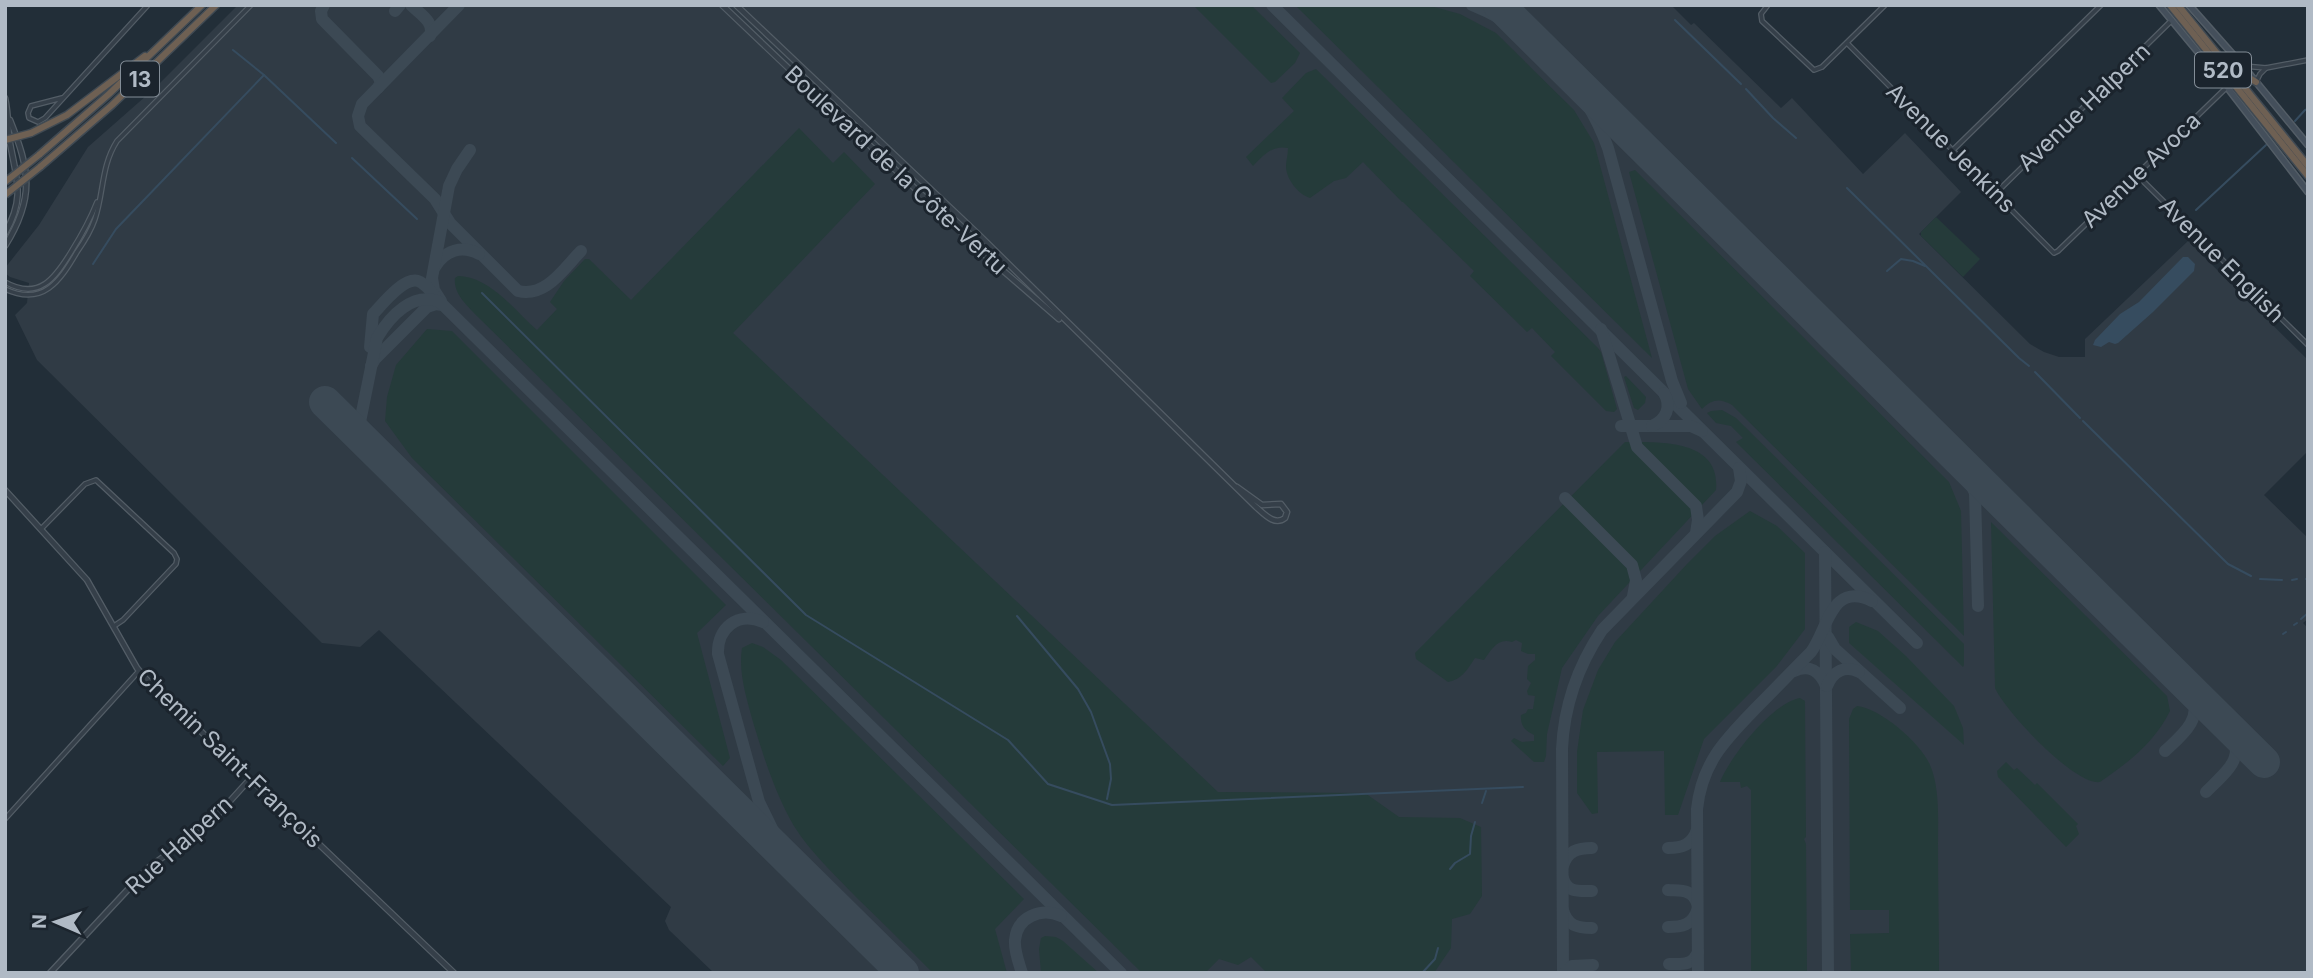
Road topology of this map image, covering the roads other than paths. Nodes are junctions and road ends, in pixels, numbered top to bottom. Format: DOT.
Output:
graph roads {
  1 [pos="148,5"];
  2 [pos="202,5"];
  3 [pos="216,5"];
  4 [pos="251,5"];
  5 [pos="722,5"];
  6 [pos="736,5"];
  7 [pos="1768,5"];
  8 [pos="1885,5"];
  9 [pos="2101,5"];
  10 [pos="2159,5"];
  11 [pos="2170,5"];
  12 [pos="2178,5"];
  13 [pos="2189,5"];
  14 [pos="2172,20"];
  15 [pos="168,39"];
  16 [pos="2209,42"];
  17 [pos="1847,43"];
  18 [pos="2308,60"];
  19 [pos="2243,66"];
  20 [pos="2266,68"];
  21 [pos="2256,82"];
  22 [pos="2227,87"];
  23 [pos="5,98"];
  24 [pos="62,98"];
  25 [pos="8,116"];
  26 [pos="5,140"];
  27 [pos="2308,145"];
  28 [pos="1953,150"];
  29 [pos="2308,166"];
  30 [pos="2136,174"];
  31 [pos="2308,176"];
  32 [pos="5,183"];
  33 [pos="2308,192"];
  34 [pos="100,193"];
  35 [pos="1996,193"];
  36 [pos="5,195"];
  37 [pos="5,233"];
  38 [pos="5,246"];
  39 [pos="2054,253"];
  40 [pos="5,282"];
  41 [pos="5,289"];
  42 [pos="1074,330"];
  43 [pos="2308,345"];
  44 [pos="1237,487"];
  45 [pos="5,490"];
  46 [pos="41,529"];
  47 [pos="114,626"];
  48 [pos="139,671"];
  49 [pos="250,779"];
  50 [pos="5,819"];
  51 [pos="50,973"];
  52 [pos="454,973"];
  1 -- 24 [label="street"];
  2 -- 15 [label="highway, 13"];
  3 -- 36 [label="highway, 13, bridge"];
  4 -- 34 [label="street"];
  5 -- 42 [label="street, Boulevard de la Côte-Vertu"];
  6 -- 42 [label="street, Boulevard de la Côte-Vertu"];
  7 -- 17 [label="street"];
  8 -- 17 [label="street"];
  9 -- 28 [label="street"];
  10 -- 14 [label="main road"];
  11 -- 31 [label="highway, 520"];
  12 -- 16 [label="highway, 520"];
  13 -- 19 [label="main road"];
  14 -- 22 [label="main road"];
  14 -- 35 [label="street, Avenue Halpern"];
  15 -- 26 [label="highway, bridge"];
  15 -- 32 [label="highway, 13, bridge"];
  16 -- 21 [label="highway"];
  16 -- 29 [label="highway, 520"];
  17 -- 28 [label="street, Avenue Jenkins"];
  18 -- 20 [label="street"];
  19 -- 20 [label="street"];
  19 -- 21 [label="main road"];
  20 -- 21 [label="street"];
  21 -- 27 [label="main road"];
  22 -- 30 [label="street, Avenue Avoca"];
  22 -- 33 [label="main road"];
  23 -- 25 [label="street"];
  24 -- 24 [label="street"];
  25 -- 37 [label="street"];
  25 -- 38 [label="street"];
  28 -- 35 [label="street, Avenue Jenkins"];
  30 -- 39 [label="street, Avenue Avoca"];
  30 -- 43 [label="street, Avenue English"];
  34 -- 40 [label="street"];
  34 -- 41 [label="street"];
  35 -- 39 [label="street, Avenue Jenkins"];
  42 -- 44 [label="street, Boulevard de la Côte-Vertu"];
  44 -- 44 [label="street, Boulevard de la Côte-Vertu"];
  45 -- 46 [label="street, Chemin Saint-François"];
  46 -- 47 [label="street, Chemin Saint-François"];
  46 -- 47 [label="street"];
  47 -- 48 [label="street, Chemin Saint-François"];
  48 -- 49 [label="street, Chemin Saint-François"];
  48 -- 50 [label="street"];
  49 -- 51 [label="street, Rue Halpern"];
  49 -- 52 [label="street, Chemin Saint-François"];
}
